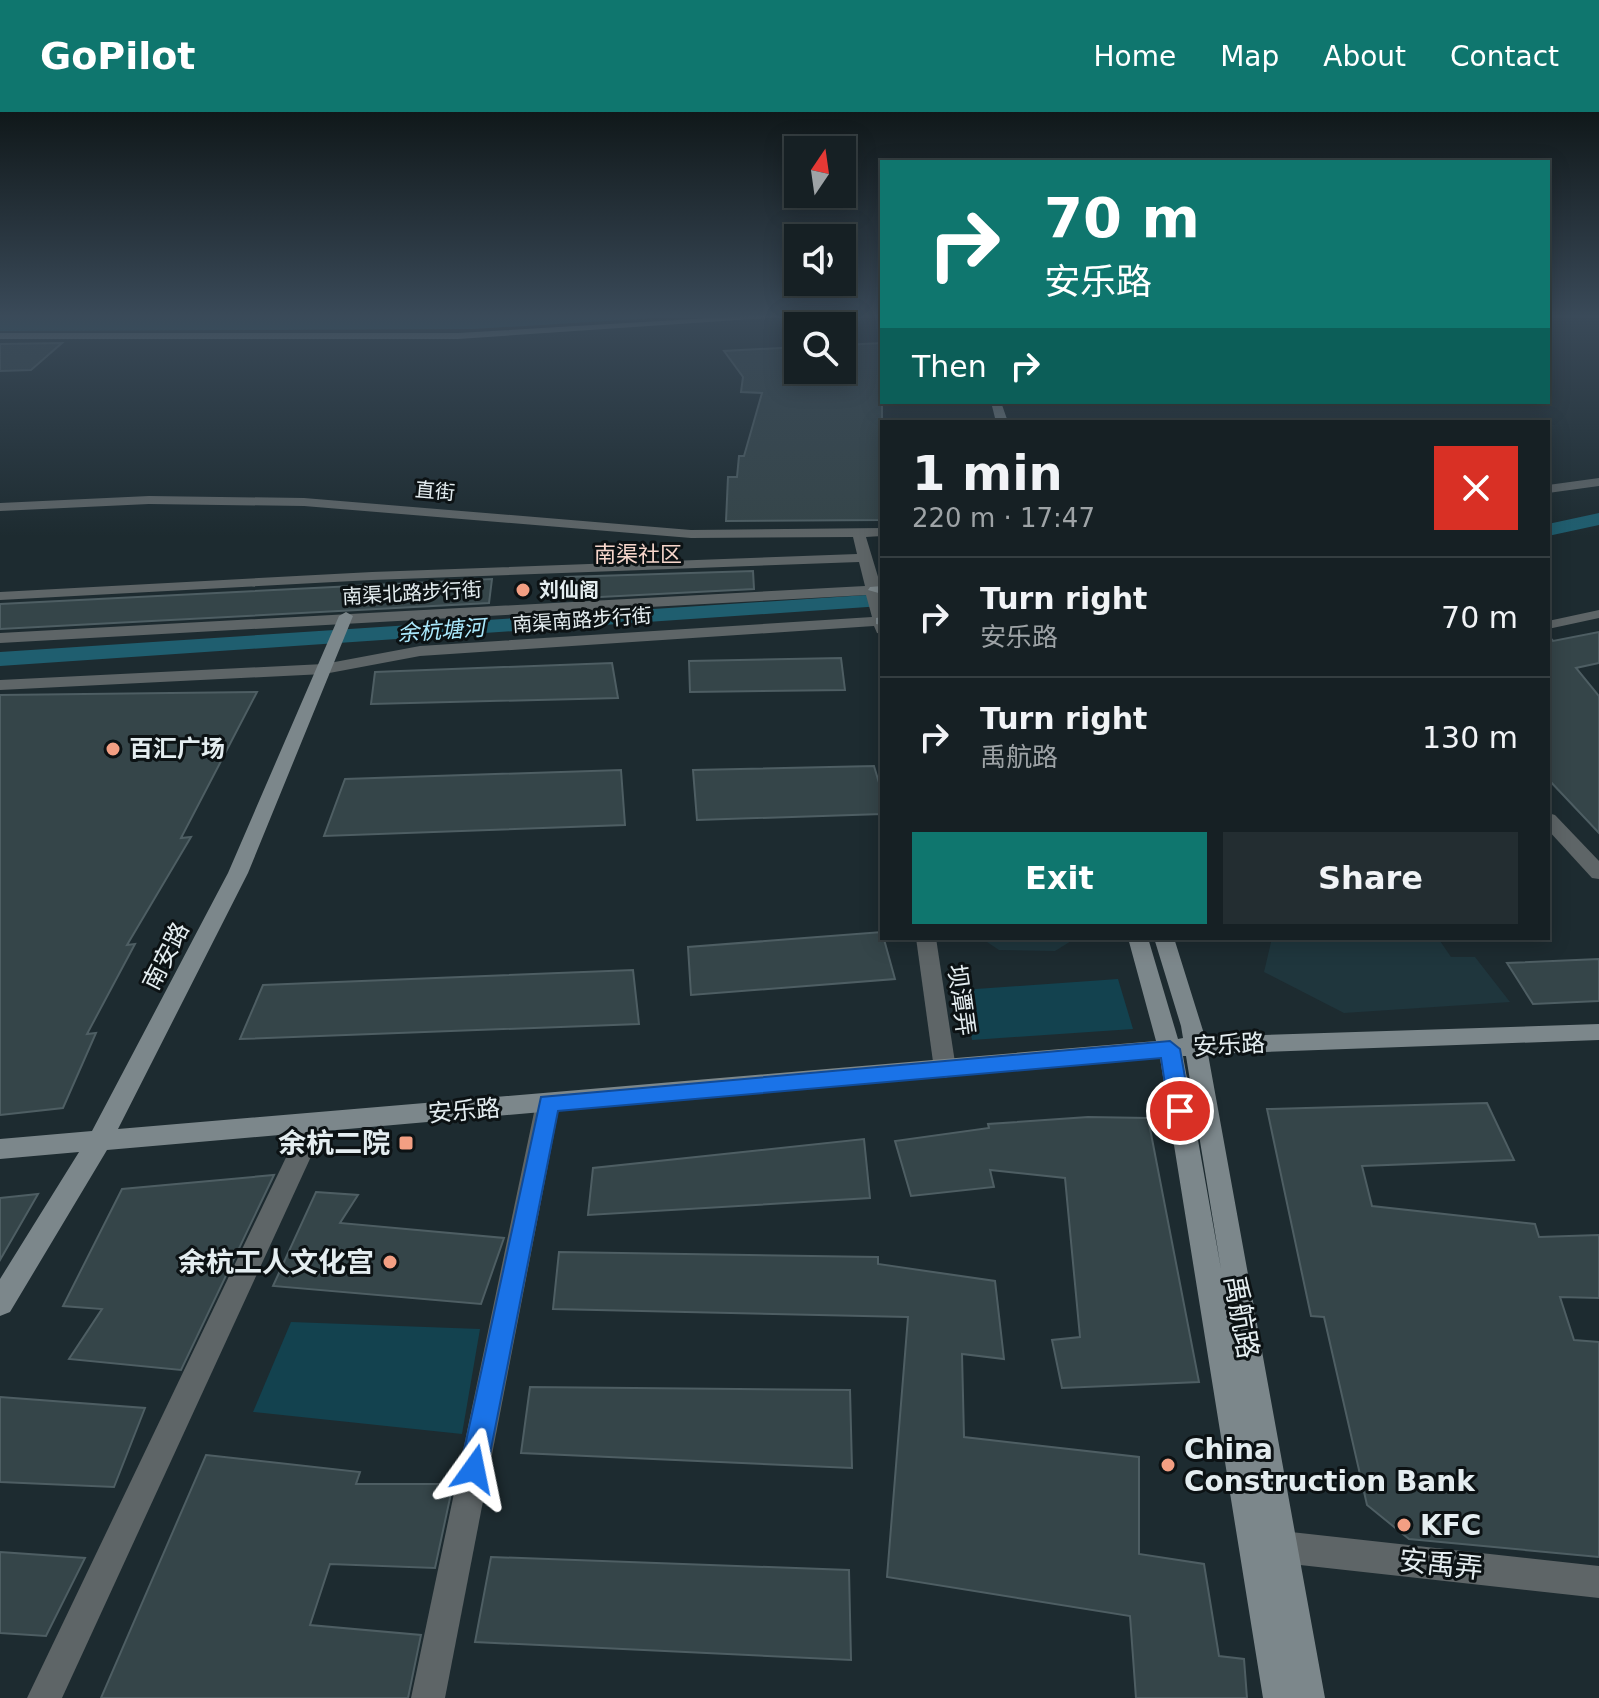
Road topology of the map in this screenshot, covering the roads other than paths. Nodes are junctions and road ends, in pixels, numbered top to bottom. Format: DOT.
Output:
graph roads {
  1 [pos="1599,482"];
  2 [pos="1550,489"];
  3 [pos="4,506"];
  4 [pos="880,532"];
  5 [pos="859,533"];
  6 [pos="866,558"];
  7 [pos="877,591"];
  8 [pos="0,596"];
  9 [pos="880,611"];
  10 [pos="1599,614"];
  11 [pos="346,616"];
  12 [pos="880,624"];
  13 [pos="1550,625"];
  14 [pos="0,638"];
  15 [pos="325,666"];
  16 [pos="0,685"];
  17 [pos="1550,821"];
  18 [pos="1599,873"];
  19 [pos="926,940"];
  20 [pos="1139,940"];
  21 [pos="1164,940"];
  22 [pos="1599,1032"];
  23 [pos="1182,1048"];
  24 [pos="945,1069"];
  25 [pos="548,1103"];
  26 [pos="314,1124"];
  27 [pos="100,1140"];
  28 [pos="0,1149"];
  29 [pos="0,1303"];
  30 [pos="1282,1547"];
  31 [pos="1599,1582"];
  32 [pos="44,1698"];
  33 [pos="428,1698"];
  34 [pos="1280,1698"];
  35 [pos="1308,1698"];
  1 -- 2 [label="street"];
  3 -- 5 [label="street, 直街"];
  4 -- 5 [label="street, 直街"];
  5 -- 6 [label="street"];
  6 -- 7 [label="street"];
  6 -- 8 [label="street"];
  7 -- 9 [label="street"];
  7 -- 11 [label="street, 南渠北路步行街"];
  10 -- 13 [label="street"];
  11 -- 14 [label="street, 南渠北路步行街"];
  11 -- 15 [label="street, 南安路"];
  12 -- 15 [label="street, 南渠南路步行街"];
  15 -- 16 [label="street, 南渠南路步行街"];
  15 -- 27 [label="street, 南安路"];
  17 -- 18 [label="street"];
  19 -- 24 [label="street, 坝潭弄"];
  20 -- 23 [label="street, 禹航路"];
  21 -- 23 [label="street, 禹航路"];
  22 -- 23 [label="street, 安乐路"];
  23 -- 24 [label="street, 安乐路"];
  23 -- 30 [label="street, 禹航路"];
  23 -- 34 [label="street, 禹航路"];
  24 -- 25 [label="street, 安乐路"];
  25 -- 26 [label="street, 安乐路"];
  25 -- 33 [label="street"];
  26 -- 27 [label="street, 安乐路"];
  26 -- 32 [label="street"];
  27 -- 28 [label="street, 安乐路"];
  27 -- 29 [label="street, 南安路"];
  30 -- 31 [label="street, 安禹弄"];
  30 -- 35 [label="street, 禹航路"];
}
